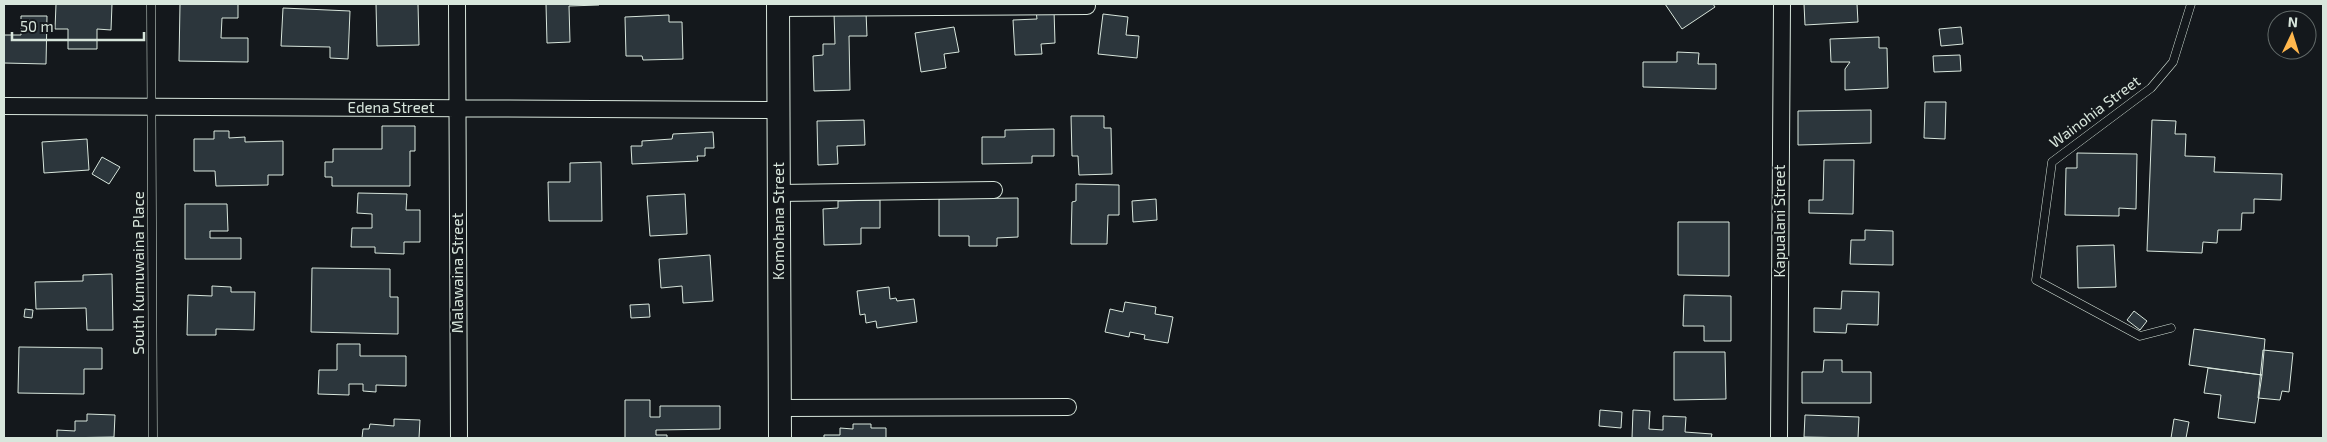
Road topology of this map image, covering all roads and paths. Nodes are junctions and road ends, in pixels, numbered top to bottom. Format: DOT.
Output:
graph roads {
  1 [pos="151,4"];
  2 [pos="457,4"];
  3 [pos="1782,4"];
  4 [pos="2191,4"];
  5 [pos="778,6"];
  6 [pos="1087,6"];
  7 [pos="4,106"];
  8 [pos="151,107"];
  9 [pos="458,108"];
  10 [pos="779,110"];
  11 [pos="994,190"];
  12 [pos="779,193"];
  13 [pos="2171,328"];
  14 [pos="1068,407"];
  15 [pos="780,408"];
  16 [pos="154,438"];
  17 [pos="459,438"];
  18 [pos="780,438"];
  19 [pos="1779,438"];
  1 -- 8 [label="lane, South Kumuwaina Place"];
  2 -- 9 [label="street, Malawaina Street"];
  3 -- 19 [label="street, Kapualani Street"];
  4 -- 13 [label="lane, Wainohia Street"];
  5 -- 6 [label="street"];
  5 -- 10 [label="street, Komohana Street"];
  7 -- 8 [label="street, Edena Street"];
  8 -- 9 [label="street, Edena Street"];
  8 -- 16 [label="lane, South Kumuwaina Place"];
  9 -- 10 [label="street, Edena Street"];
  9 -- 17 [label="street, Malawaina Street"];
  10 -- 12 [label="street, Komohana Street"];
  11 -- 12 [label="street"];
  12 -- 15 [label="street, Komohana Street"];
  14 -- 15 [label="street"];
  15 -- 18 [label="street, Komohana Street"];
}
